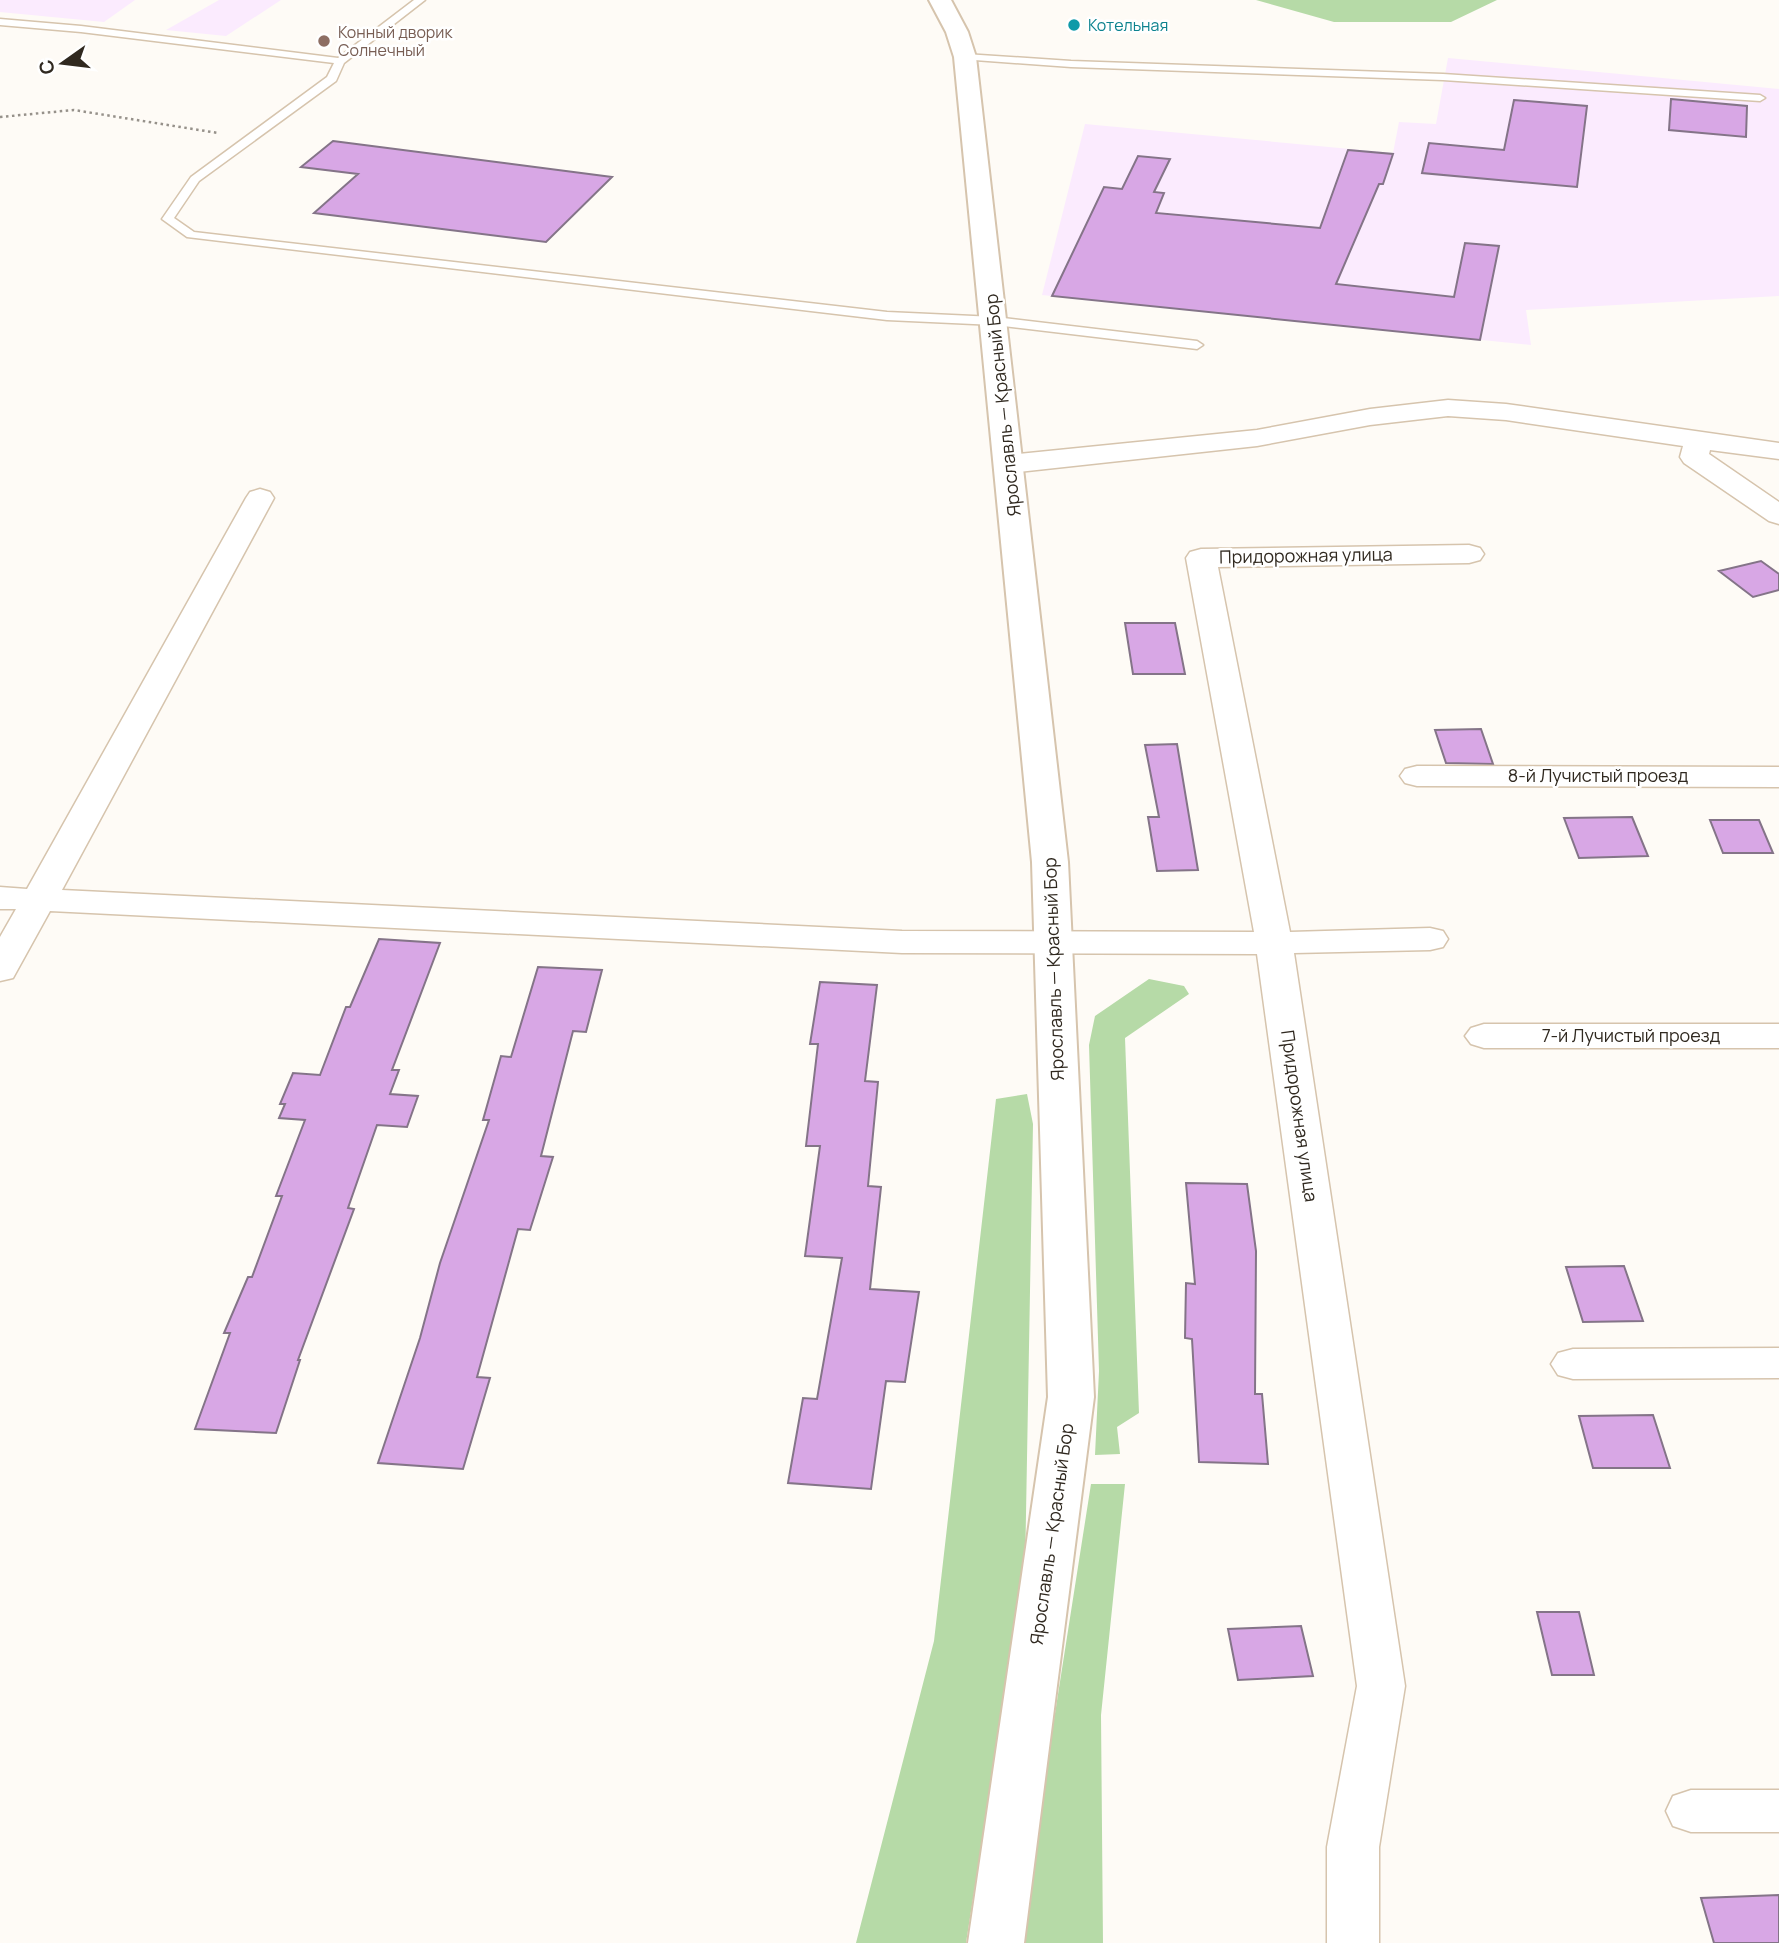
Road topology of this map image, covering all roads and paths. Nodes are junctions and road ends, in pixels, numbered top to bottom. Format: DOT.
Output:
graph roads {
  1 [pos="420,0"];
  2 [pos="940,0"];
  3 [pos="0,22"];
  4 [pos="965,57"];
  5 [pos="340,61"];
  6 [pos="1760,98"];
  7 [pos="0,117"];
  8 [pos="250,139"];
  9 [pos="995,321"];
  10 [pos="1197,345"];
  11 [pos="1699,439"];
  12 [pos="1779,451"];
  13 [pos="1009,464"];
  14 [pos="260,498"];
  15 [pos="1779,515"];
  16 [pos="1469,554"];
  17 [pos="1418,776"];
  18 [pos="1779,777"];
  19 [pos="0,898"];
  20 [pos="37,900"];
  21 [pos="1430,939"];
  22 [pos="1274,943"];
  23 [pos="1053,944"];
  24 [pos="0,970"];
  25 [pos="1484,1036"];
  26 [pos="1779,1036"];
  27 [pos="1779,1363"];
  28 [pos="1573,1364"];
  29 [pos="1690,1811"];
  30 [pos="1779,1811"];
  31 [pos="996,1943"];
  32 [pos="1353,1943"];
  1 -- 5 [label="lane"];
  2 -- 4 [label="street, Ярославль — Красный Бор"];
  3 -- 5 [label="lane"];
  4 -- 6 [label="lane"];
  4 -- 9 [label="street, Ярославль — Красный Бор"];
  5 -- 8 [label="lane"];
  7 -- 8 [label="path"];
  8 -- 9 [label="lane"];
  9 -- 10 [label="lane"];
  9 -- 13 [label="street, Ярославль — Красный Бор"];
  11 -- 12 [label="street"];
  11 -- 13 [label="street"];
  11 -- 15 [label="street"];
  13 -- 23 [label="street, Ярославль — Красный Бор"];
  14 -- 20 [label="street"];
  16 -- 22 [label="street, Придорожная улица"];
  17 -- 18 [label="street, 8-й Лучистый проезд"];
  19 -- 20 [label="street"];
  20 -- 23 [label="street"];
  20 -- 24 [label="street"];
  21 -- 22 [label="street"];
  22 -- 23 [label="street"];
  22 -- 32 [label="street, Придорожная улица"];
  23 -- 31 [label="street, Ярославль — Красный Бор"];
  25 -- 26 [label="street, 7-й Лучистый проезд"];
  27 -- 28 [label="street"];
  29 -- 30 [label="street"];
}
